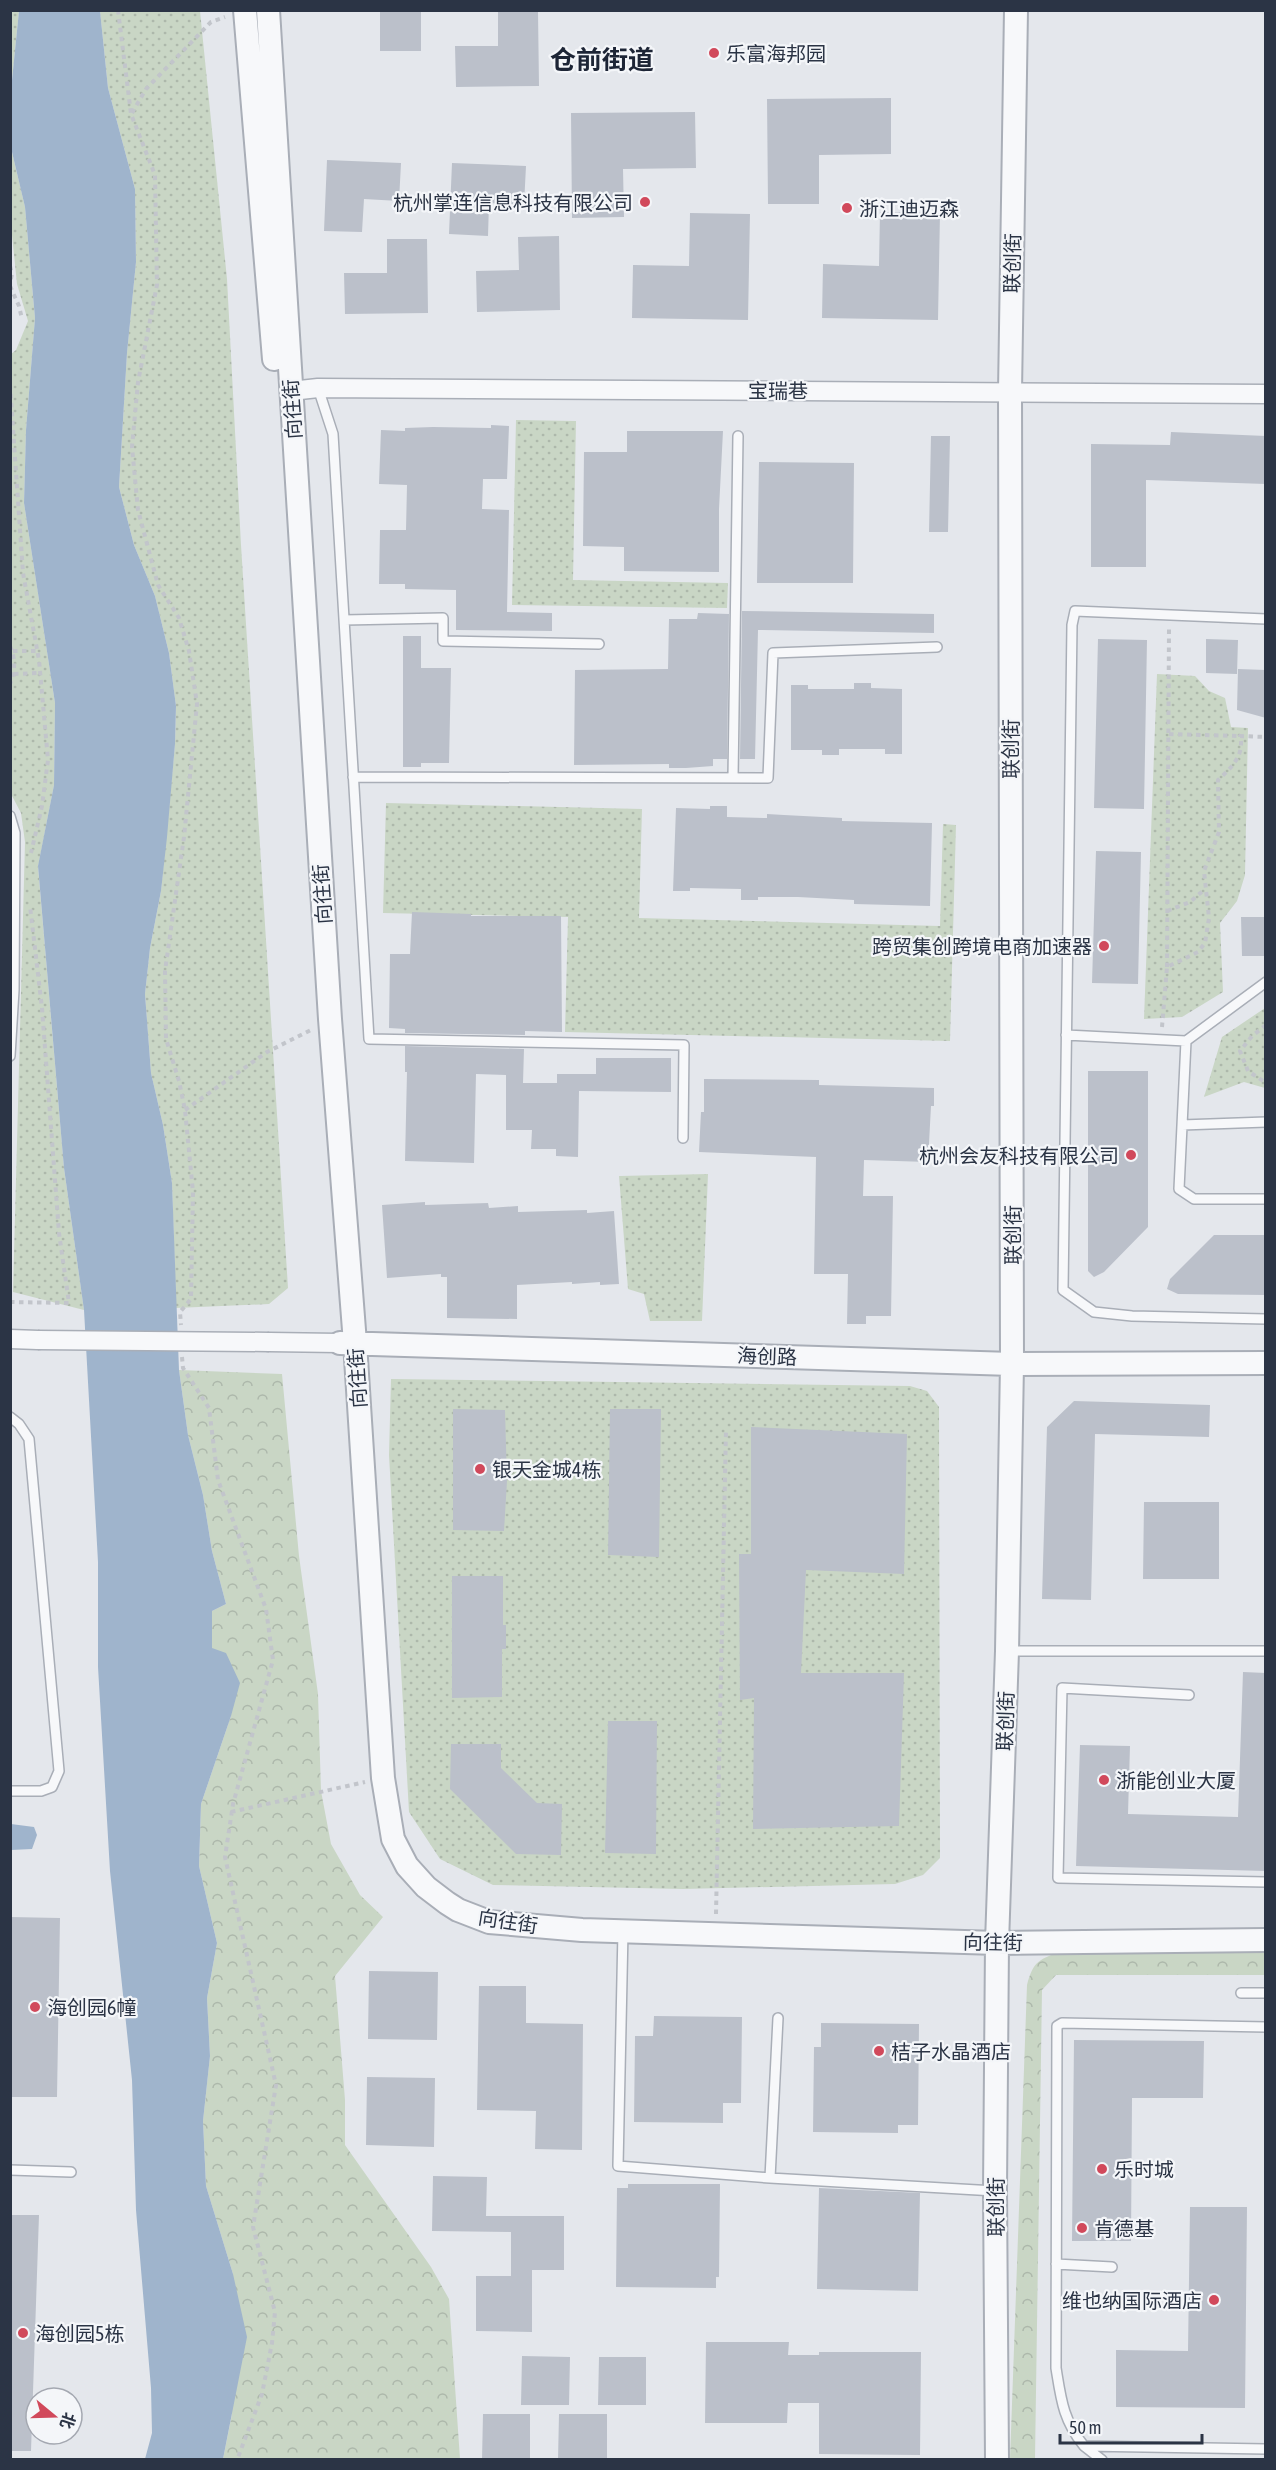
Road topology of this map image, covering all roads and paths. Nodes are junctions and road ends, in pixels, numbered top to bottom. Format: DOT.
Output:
graph roads {
  1 [pos="118,10"];
  2 [pos="268,10"];
  3 [pos="1016,10"];
  4 [pos="245,11"];
  5 [pos="131,114"];
  6 [pos="10,266"];
  7 [pos="10,284"];
  8 [pos="22,319"];
  9 [pos="10,325"];
  10 [pos="10,350"];
  11 [pos="10,386"];
  12 [pos="318,388"];
  13 [pos="291,391"];
  14 [pos="1010,392"];
  15 [pos="1266,394"];
  16 [pos="738,436"];
  17 [pos="1170,615"];
  18 [pos="1266,619"];
  19 [pos="344,621"];
  20 [pos="599,644"];
  21 [pos="937,647"];
  22 [pos="12,648"];
  23 [pos="37,651"];
  24 [pos="39,673"];
  25 [pos="14,674"];
  26 [pos="10,684"];
  27 [pos="1169,734"];
  28 [pos="1240,736"];
  29 [pos="1266,737"];
  30 [pos="353,777"];
  31 [pos="733,778"];
  32 [pos="10,816"];
  33 [pos="30,859"];
  34 [pos="1206,888"];
  35 [pos="30,899"];
  36 [pos="1167,911"];
  37 [pos="1167,967"];
  38 [pos="1266,982"];
  39 [pos="12,990"];
  40 [pos="1266,1025"];
  41 [pos="319,1027"];
  42 [pos="1066,1035"];
  43 [pos="1161,1040"];
  44 [pos="1186,1041"];
  45 [pos="10,1056"];
  46 [pos="1266,1083"];
  47 [pos="185,1110"];
  48 [pos="1266,1122"];
  49 [pos="1182,1125"];
  50 [pos="683,1138"];
  51 [pos="1266,1199"];
  52 [pos="10,1302"];
  53 [pos="180,1312"];
  54 [pos="1266,1319"];
  55 [pos="10,1339"];
  56 [pos="347,1343"];
  57 [pos="1266,1363"];
  58 [pos="1012,1364"];
  59 [pos="183,1368"];
  60 [pos="10,1417"];
  61 [pos="726,1429"];
  62 [pos="1007,1651"];
  63 [pos="1266,1651"];
  64 [pos="1189,1695"];
  65 [pos="383,1778"];
  66 [pos="10,1791"];
  67 [pos="231,1812"];
  68 [pos="1266,1882"];
  69 [pos="623,1931"];
  70 [pos="716,1933"];
  71 [pos="1266,1940"];
  72 [pos="997,1943"];
  73 [pos="1241,1993"];
  74 [pos="1266,1993"];
  75 [pos="778,2018"];
  76 [pos="1266,2027"];
  77 [pos="10,2170"];
  78 [pos="71,2172"];
  79 [pos="770,2178"];
  80 [pos="995,2191"];
  81 [pos="1056,2264"];
  82 [pos="1112,2267"];
  83 [pos="1084,2446"];
  84 [pos="1266,2449"];
  85 [pos="237,2460"];
  86 [pos="997,2460"];
  87 [pos="1102,2460"];
  1 -- 5 [label="path"];
  2 -- 13 [label="street, 向往街"];
  3 -- 14 [label="street, 联创街"];
  4 -- 5 [label="path"];
  4 -- 41 [label="street, 向往街"];
  5 -- 47 [label="path"];
  6 -- 7 [label="path"];
  7 -- 8 [label="path"];
  9 -- 10 [label="path"];
  11 -- 23 [label="path"];
  12 -- 13 [label="street, 宝瑞巷"];
  12 -- 14 [label="street, 宝瑞巷"];
  12 -- 19 [label="lane"];
  13 -- 56 [label="street, 向往街"];
  14 -- 15 [label="street, 宝瑞巷"];
  14 -- 58 [label="street, 联创街"];
  16 -- 31 [label="lane"];
  17 -- 18 [label="lane"];
  17 -- 27 [label="path"];
  17 -- 42 [label="lane"];
  19 -- 20 [label="lane"];
  19 -- 30 [label="lane"];
  21 -- 31 [label="lane"];
  22 -- 23 [label="path"];
  22 -- 25 [label="path"];
  23 -- 24 [label="path"];
  24 -- 25 [label="path"];
  24 -- 33 [label="path"];
  25 -- 26 [label="path"];
  27 -- 28 [label="path"];
  27 -- 36 [label="path"];
  28 -- 29 [label="path"];
  28 -- 34 [label="path"];
  30 -- 31 [label="lane"];
  30 -- 50 [label="lane"];
  32 -- 39 [label="lane"];
  34 -- 36 [label="path"];
  34 -- 37 [label="path"];
  35 -- 52 [label="path"];
  36 -- 37 [label="path"];
  37 -- 43 [label="path"];
  38 -- 44 [label="lane"];
  39 -- 45 [label="lane"];
  40 -- 46 [label="path"];
  41 -- 47 [label="path"];
  41 -- 56 [label="street, 向往街"];
  42 -- 43 [label="lane"];
  42 -- 54 [label="lane"];
  43 -- 44 [label="lane"];
  44 -- 49 [label="lane"];
  47 -- 53 [label="path"];
  48 -- 49 [label="lane"];
  49 -- 51 [label="lane"];
  55 -- 56 [label="street, 海创路, bridge"];
  56 -- 58 [label="street, 海创路"];
  56 -- 65 [label="street, 向往街"];
  57 -- 58 [label="street, 海创路"];
  58 -- 62 [label="street, 联创街"];
  59 -- 67 [label="path"];
  60 -- 66 [label="lane"];
  61 -- 70 [label="path"];
  62 -- 63 [label="lane"];
  62 -- 72 [label="street, 联创街"];
  64 -- 68 [label="lane"];
  65 -- 67 [label="path"];
  65 -- 69 [label="street, 向往街"];
  67 -- 85 [label="path"];
  69 -- 70 [label="street, 向往街"];
  69 -- 79 [label="lane"];
  70 -- 72 [label="street, 向往街"];
  71 -- 72 [label="street, 向往街"];
  72 -- 80 [label="street, 联创街"];
  73 -- 74 [label="lane"];
  75 -- 79 [label="lane"];
  76 -- 81 [label="lane"];
  77 -- 78 [label="lane"];
  79 -- 80 [label="lane"];
  80 -- 86 [label="street, 联创街"];
  81 -- 82 [label="lane"];
  81 -- 83 [label="lane"];
  83 -- 84 [label="lane"];
  83 -- 87 [label="lane"];
}
